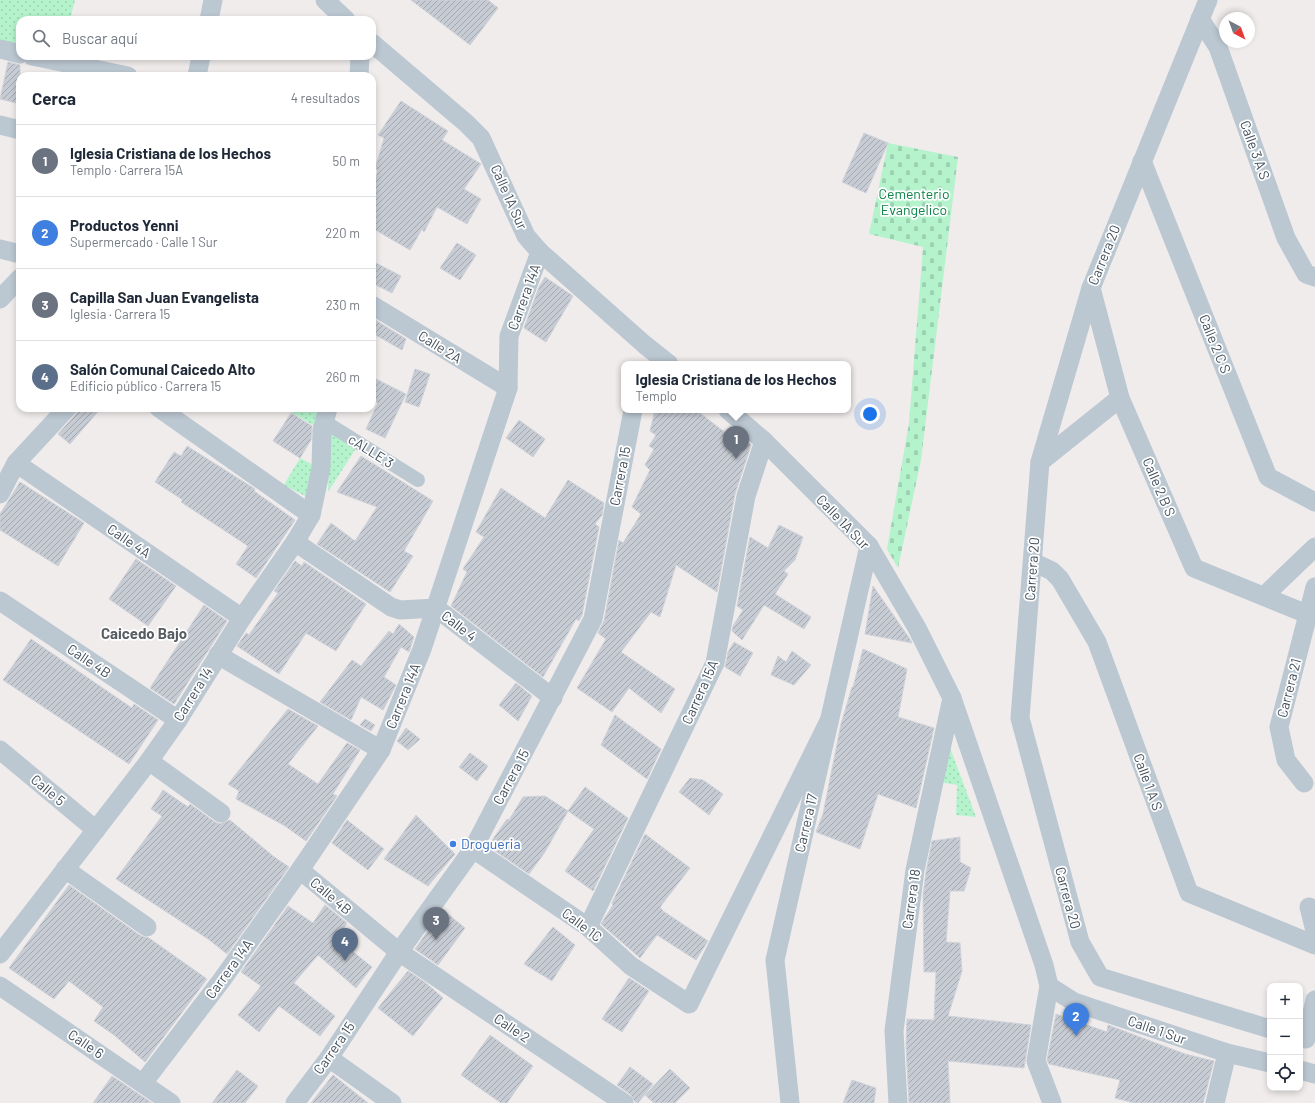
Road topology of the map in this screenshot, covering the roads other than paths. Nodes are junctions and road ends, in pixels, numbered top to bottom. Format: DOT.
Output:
graph roads {
  1 [pos="213,0"];
  2 [pos="325,0"];
  3 [pos="1208,0"];
  4 [pos="210,16"];
  5 [pos="342,16"];
  6 [pos="1200,19"];
  7 [pos="376,46"];
  8 [pos="0,49"];
  9 [pos="16,53"];
  10 [pos="51,60"];
  11 [pos="200,60"];
  12 [pos="360,60"];
  13 [pos="109,72"];
  14 [pos="198,72"];
  15 [pos="359,72"];
  16 [pos="0,125"];
  17 [pos="16,129"];
  18 [pos="1142,161"];
  19 [pos="0,249"];
  20 [pos="540,252"];
  21 [pos="16,253"];
  22 [pos="1315,277"];
  23 [pos="16,282"];
  24 [pos="1091,288"];
  25 [pos="0,299"];
  26 [pos="376,307"];
  27 [pos="645,346"];
  28 [pos="642,361"];
  29 [pos="665,361"];
  30 [pos="508,388"];
  31 [pos="1120,398"];
  32 [pos="63,412"];
  33 [pos="165,412"];
  34 [pos="632,413"];
  35 [pos="731,413"];
  36 [pos="326,415"];
  37 [pos="764,442"];
  38 [pos="1040,462"];
  39 [pos="16,463"];
  40 [pos="418,480"];
  41 [pos="0,494"];
  42 [pos="1315,502"];
  43 [pos="311,515"];
  44 [pos="295,542"];
  45 [pos="869,546"];
  46 [pos="1315,547"];
  47 [pos="1033,562"];
  48 [pos="1315,587"];
  49 [pos="1264,596"];
  50 [pos="0,601"];
  51 [pos="436,608"];
  52 [pos="1307,614"];
  53 [pos="242,618"];
  54 [pos="1307,646"];
  55 [pos="218,655"];
  56 [pos="553,698"];
  57 [pos="952,698"];
  58 [pos="178,720"];
  59 [pos="829,722"];
  60 [pos="0,750"];
  61 [pos="380,750"];
  62 [pos="149,761"];
  63 [pos="1304,783"];
  64 [pos="221,813"];
  65 [pos="96,830"];
  66 [pos="473,849"];
  67 [pos="65,869"];
  68 [pos="300,870"];
  69 [pos="1309,907"];
  70 [pos="147,927"];
  71 [pos="588,927"];
  72 [pos="1315,931"];
  73 [pos="1315,945"];
  74 [pos="399,952"];
  75 [pos="0,954"];
  76 [pos="0,986"];
  77 [pos="1049,986"];
  78 [pos="1315,1000"];
  79 [pos="1267,1028"];
  80 [pos="1307,1041"];
  81 [pos="1226,1053"];
  82 [pos="329,1058"];
  83 [pos="1267,1062"];
  84 [pos="1303,1071"];
  85 [pos="1315,1074"];
  86 [pos="143,1083"];
  87 [pos="171,1103"];
  88 [pos="295,1103"];
  89 [pos="392,1103"];
  90 [pos="624,1103"];
  91 [pos="790,1103"];
  92 [pos="898,1103"];
  93 [pos="1052,1103"];
  94 [pos="1215,1103"];
  1 -- 4 [label="street"];
  2 -- 5 [label="street"];
  3 -- 6 [label="street, Carrera 20"];
  6 -- 18 [label="street, Carrera 20"];
  6 -- 22 [label="street, Calle 3 A S"];
  7 -- 20 [label="street, Calle 1A Sur"];
  8 -- 9 [label="street"];
  10 -- 13 [label="street"];
  11 -- 14 [label="street"];
  12 -- 15 [label="street"];
  16 -- 17 [label="street"];
  18 -- 24 [label="street, Carrera 20"];
  18 -- 42 [label="street, Calle 2 C S"];
  19 -- 21 [label="street"];
  20 -- 27 [label="street, Calle 1A Sur"];
  20 -- 30 [label="street, Carrera 14A"];
  23 -- 25 [label="street"];
  24 -- 31 [label="street, Calle 2 B S"];
  24 -- 38 [label="street, Carrera 20"];
  26 -- 30 [label="street, Calle 2A"];
  27 -- 28 [label="street"];
  27 -- 29 [label="street, Calle 1A Sur"];
  30 -- 51 [label="street, Carrera 14A"];
  31 -- 38 [label="street"];
  31 -- 49 [label="street, Calle 2 B S"];
  32 -- 39 [label="street"];
  33 -- 43 [label="street"];
  34 -- 56 [label="street, Carrera 15"];
  35 -- 37 [label="street, Calle 1A Sur"];
  36 -- 40 [label="street, cALLE 3"];
  36 -- 43 [label="street, Carrera 14"];
  37 -- 45 [label="street, Calle 1A Sur"];
  37 -- 71 [label="street, Carrera 15A"];
  38 -- 47 [label="street, Carrera 20"];
  39 -- 41 [label="street"];
  39 -- 53 [label="street, Calle 4A"];
  43 -- 44 [label="street, Carrera 14"];
  44 -- 51 [label="street, Calle 4"];
  44 -- 53 [label="street, Carrera 14"];
  45 -- 57 [label="street, Calle 1A Sur"];
  45 -- 59 [label="street, Carrera 17"];
  46 -- 49 [label="street"];
  47 -- 73 [label="street, Calle 1 A S"];
  47 -- 79 [label="street, Carrera 20"];
  48 -- 52 [label="street, Carrera 21"];
  49 -- 52 [label="street, Calle 2 B S"];
  50 -- 58 [label="street, Calle 4B"];
  51 -- 56 [label="street, Calle 4"];
  51 -- 61 [label="street, Carrera 14A"];
  52 -- 54 [label="street, Carrera 21"];
  53 -- 55 [label="street, Carrera 14"];
  54 -- 63 [label="street, Carrera 21"];
  55 -- 58 [label="street, Carrera 14"];
  55 -- 61 [label="street"];
  56 -- 66 [label="street, Carrera 15"];
  57 -- 77 [label="street"];
  57 -- 92 [label="street, Carrera 18"];
  58 -- 62 [label="street, Carrera 14"];
  59 -- 71 [label="street, Calle 1C"];
  59 -- 91 [label="street, Carrera 17"];
  60 -- 65 [label="street, Calle 5"];
  61 -- 68 [label="street, Carrera 14A"];
  62 -- 64 [label="street"];
  62 -- 65 [label="street, Carrera 14"];
  65 -- 67 [label="street, Carrera 14"];
  66 -- 71 [label="street, Calle 1C"];
  66 -- 74 [label="street, Carrera 15"];
  67 -- 70 [label="street"];
  67 -- 75 [label="street, Carrera 14"];
  68 -- 74 [label="street, Calle 4B"];
  68 -- 86 [label="street, Carrera 14A"];
  69 -- 72 [label="street"];
  74 -- 82 [label="street, Carrera 15"];
  74 -- 90 [label="street, Calle 2"];
  76 -- 86 [label="street, Calle 6"];
  77 -- 81 [label="street, Calle 1 Sur"];
  77 -- 93 [label="street"];
  78 -- 80 [label="street"];
  81 -- 83 [label="street, Calle 1 Sur"];
  81 -- 94 [label="street"];
  82 -- 88 [label="street, Carrera 15"];
  82 -- 89 [label="street"];
  84 -- 85 [label="street"];
  86 -- 87 [label="street, Calle 6"];
}
